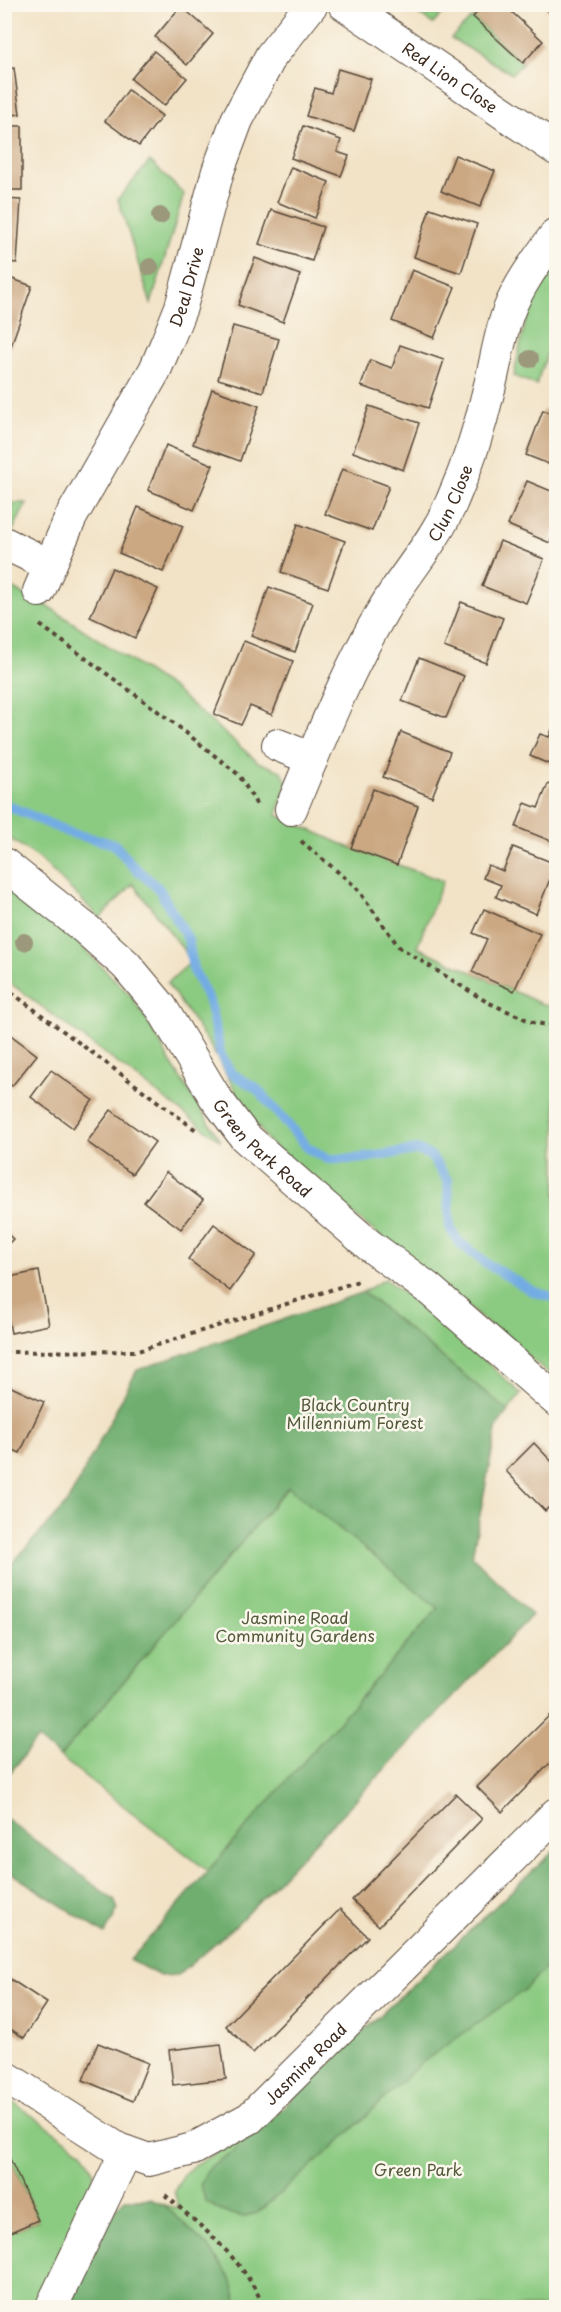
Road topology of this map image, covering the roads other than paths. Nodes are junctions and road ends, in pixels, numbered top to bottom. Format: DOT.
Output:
graph roads {
  1 [pos="312,4"];
  2 [pos="344,4"];
  3 [pos="556,149"];
  4 [pos="556,234"];
  5 [pos="4,543"];
  6 [pos="278,744"];
  7 [pos="312,759"];
  8 [pos="291,810"];
  9 [pos="4,864"];
  10 [pos="556,1400"];
  11 [pos="556,1814"];
  12 [pos="4,2076"];
  13 [pos="126,2152"];
  14 [pos="51,2307"];
  1 -- 5 [label="street, Deal Drive"];
  2 -- 3 [label="street, Red Lion Close"];
  4 -- 7 [label="street, Clun Close"];
  6 -- 7 [label="street"];
  7 -- 8 [label="street, Clun Close"];
  9 -- 10 [label="street, Green Park Road"];
  11 -- 13 [label="street, Jasmine Road"];
  12 -- 13 [label="street, Jasmine Road"];
  13 -- 14 [label="street"];
}
